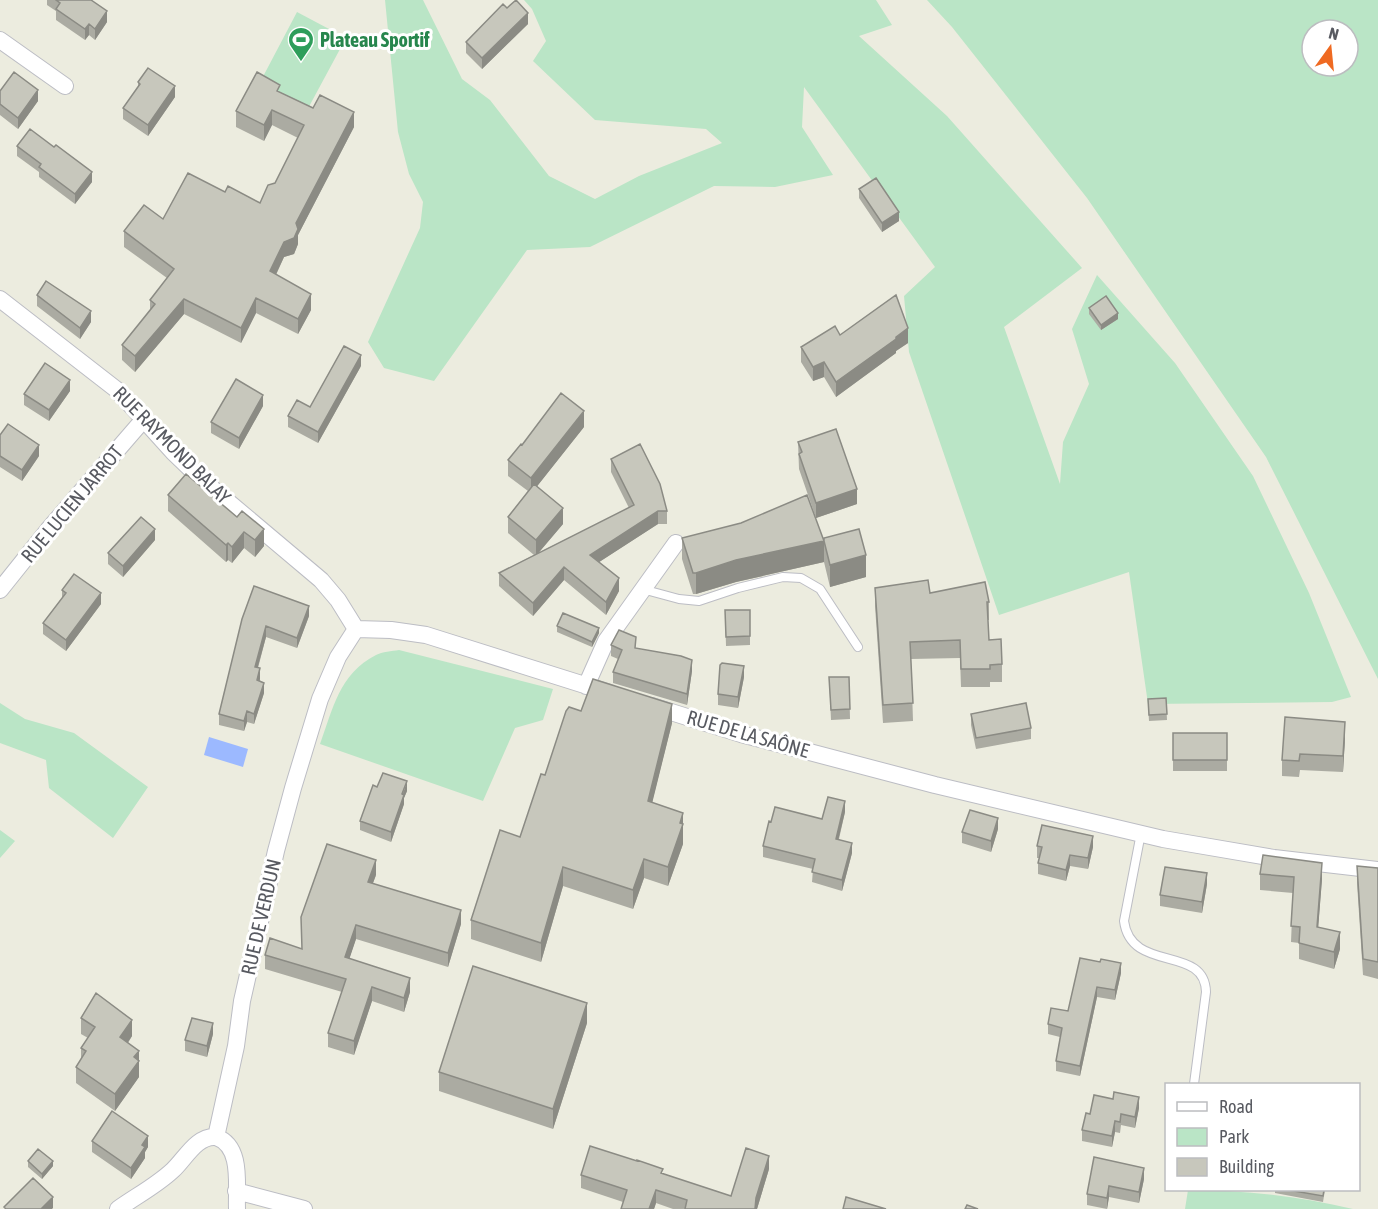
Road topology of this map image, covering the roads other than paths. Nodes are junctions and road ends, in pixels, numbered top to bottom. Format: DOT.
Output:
graph roads {
  1 [pos="0,40"];
  2 [pos="65,86"];
  3 [pos="0,299"];
  4 [pos="144,419"];
  5 [pos="676,543"];
  6 [pos="642,589"];
  7 [pos="0,590"];
  8 [pos="356,629"];
  9 [pos="858,647"];
  10 [pos="586,686"];
  11 [pos="1142,833"];
  12 [pos="1378,870"];
  13 [pos="1194,1083"];
  14 [pos="216,1137"];
  15 [pos="236,1191"];
  16 [pos="118,1209"];
  17 [pos="237,1209"];
  18 [pos="304,1209"];
  1 -- 2 [label="street"];
  3 -- 4 [label="street, RUE RAYMOND BALAY"];
  4 -- 7 [label="street, RUE LUCIEN JARROT"];
  4 -- 8 [label="street, RUE RAYMOND BALAY"];
  5 -- 6 [label="street"];
  6 -- 9 [label="lane"];
  6 -- 10 [label="street"];
  8 -- 10 [label="street, RUE DE LA SAÔNE"];
  8 -- 14 [label="street, RUE DE VERDUN"];
  10 -- 11 [label="street, RUE DE LA SAÔNE"];
  11 -- 12 [label="street, RUE DE LA SAÔNE"];
  11 -- 13 [label="lane"];
  14 -- 15 [label="street"];
  14 -- 16 [label="street"];
  15 -- 17 [label="street"];
  15 -- 18 [label="street"];
}
